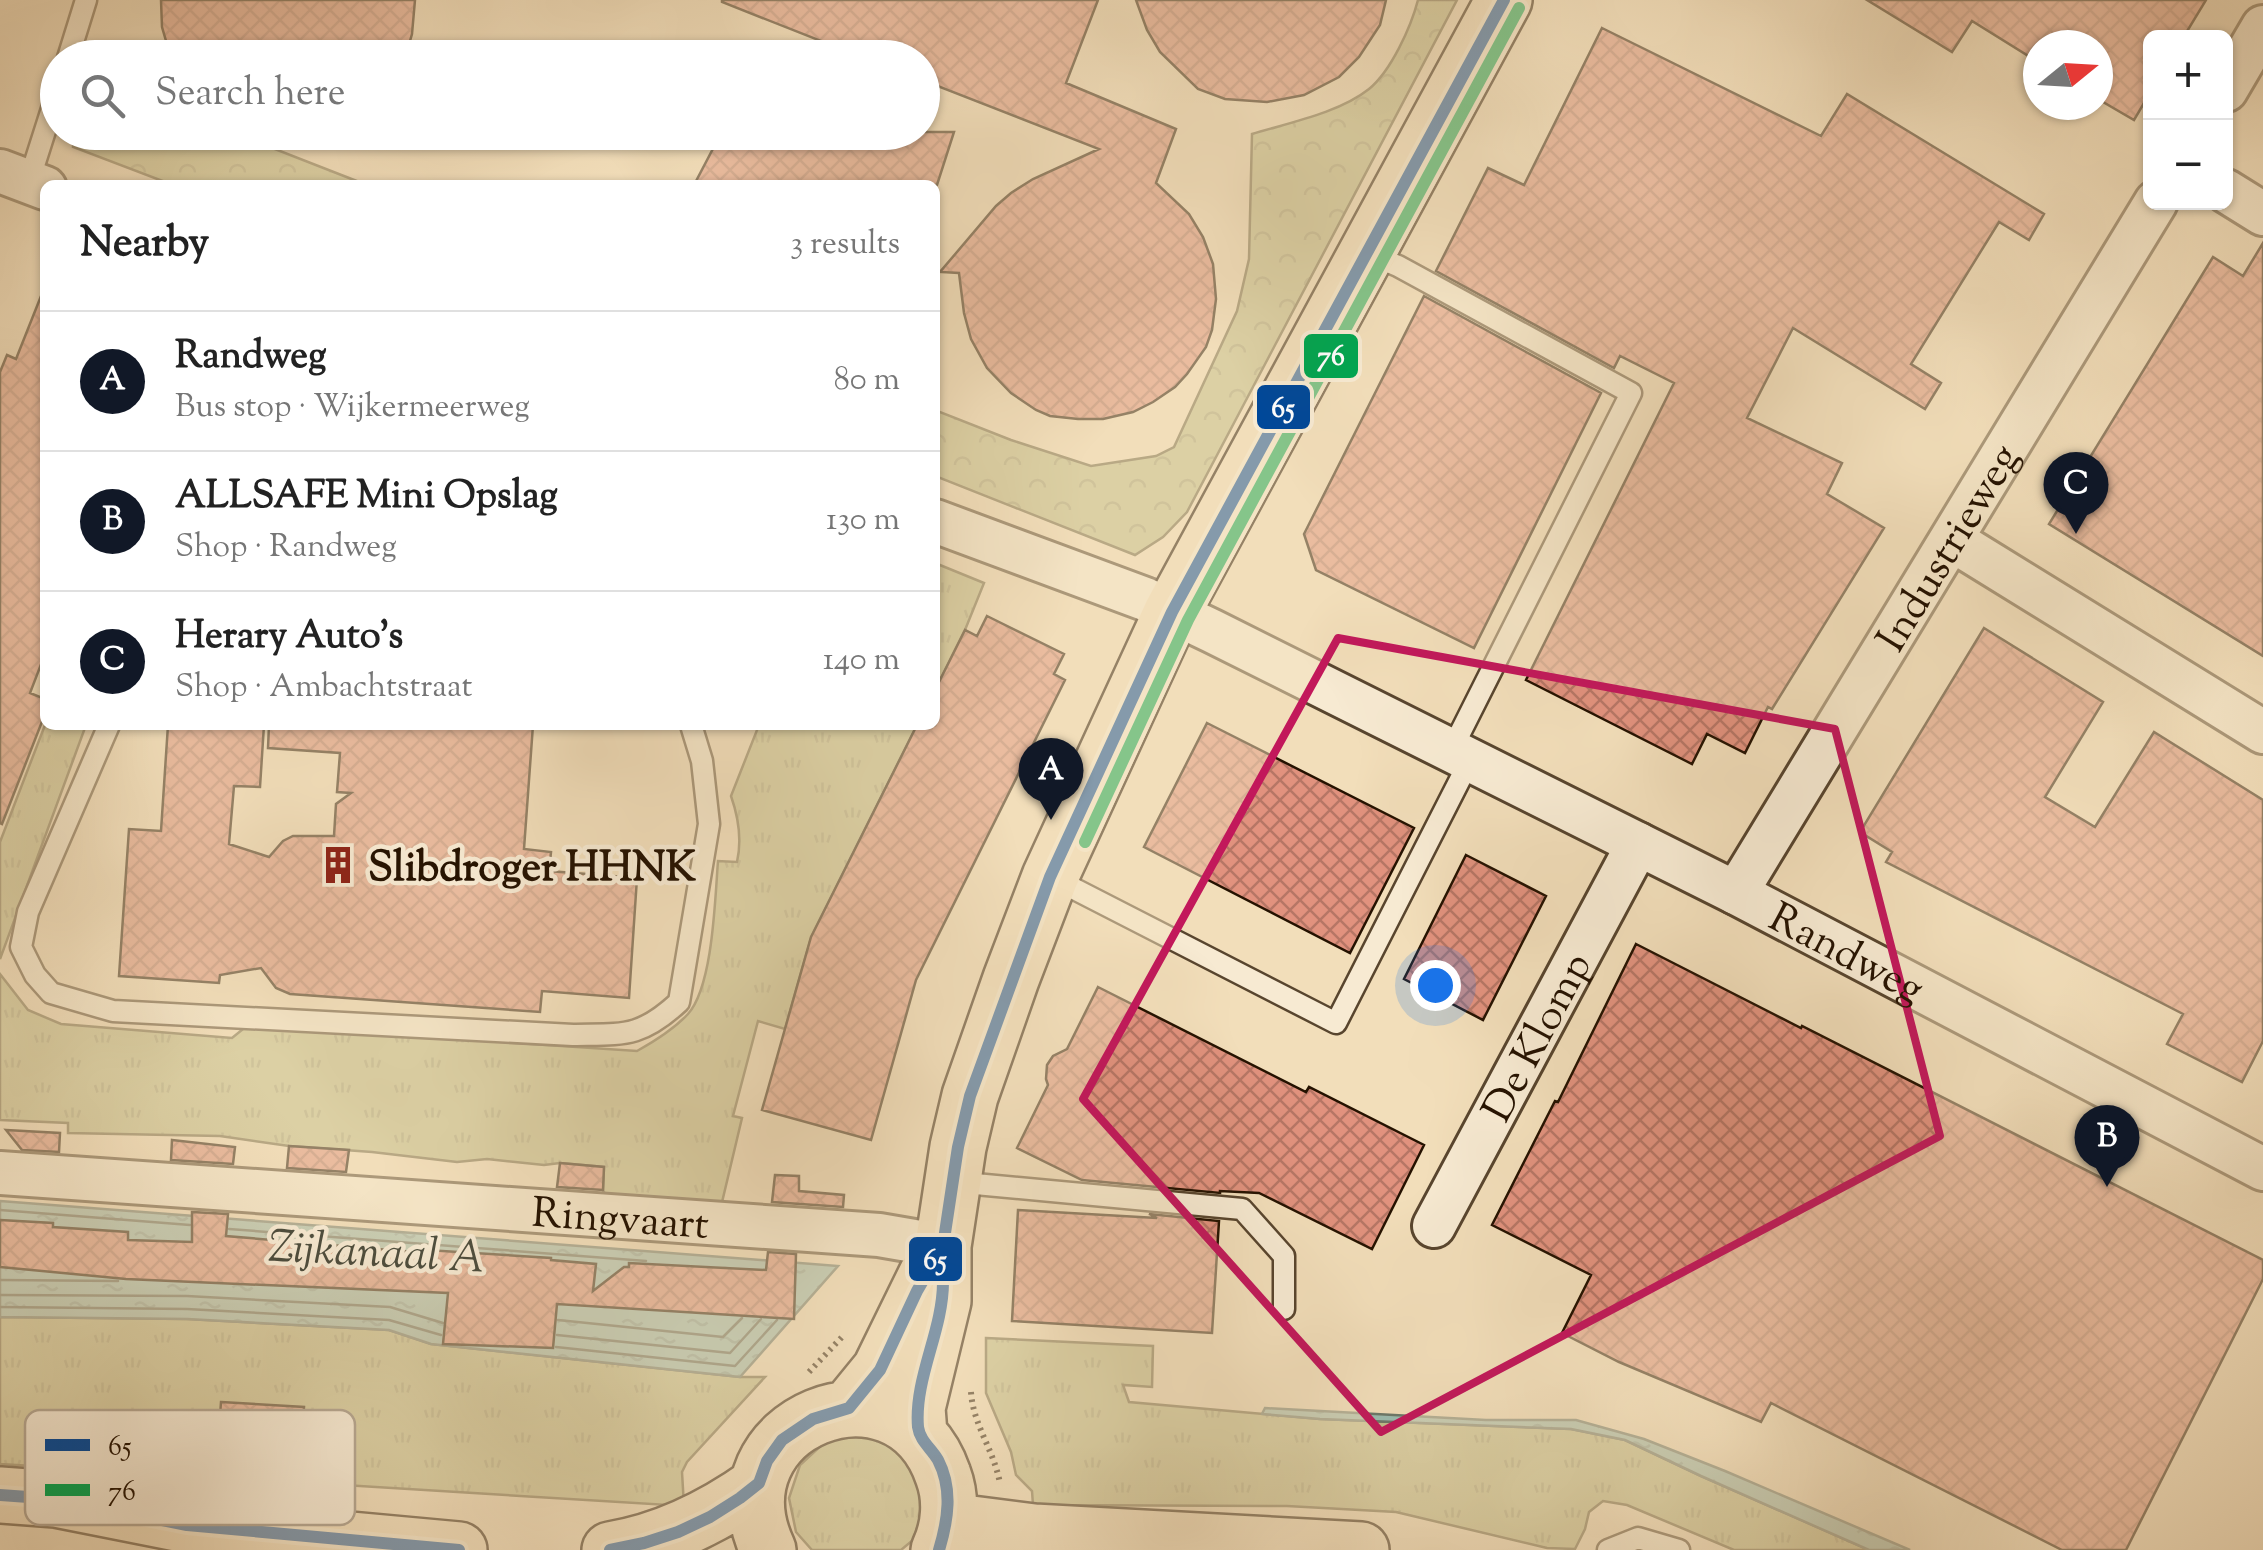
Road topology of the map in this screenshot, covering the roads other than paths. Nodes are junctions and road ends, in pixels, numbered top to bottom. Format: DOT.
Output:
graph roads {
  1 [pos="86,0"];
  2 [pos="1504,0"];
  3 [pos="2263,27"];
  4 [pos="74,40"];
  5 [pos="2233,78"];
  6 [pos="40,139"];
  7 [pos="25,180"];
  8 [pos="2233,195"];
  9 [pos="2151,210"];
  10 [pos="2263,214"];
  11 [pos="1367,253"];
  12 [pos="940,523"];
  13 [pos="1952,540"];
  14 [pos="1172,612"];
  15 [pos="107,730"];
  16 [pos="692,730"];
  17 [pos="2263,732"];
  18 [pos="1461,756"];
  19 [pos="1638,844"];
  20 [pos="1050,877"];
  21 [pos="1736,893"];
  22 [pos="2258,1156"];
  23 [pos="0,1173"];
  24 [pos="952,1182"];
  25 [pos="1434,1226"];
  26 [pos="944,1246"];
  27 [pos="1284,1308"];
  28 [pos="849,1408"];
  29 [pos="919,1434"];
  30 [pos="758,1485"];
  31 [pos="0,1495"];
  32 [pos="25,1497"];
  33 [pos="187,1525"];
  34 [pos="962,1534"];
  35 [pos="456,1550"];
  36 [pos="610,1550"];
  37 [pos="768,1550"];
  38 [pos="1360,1550"];
  39 [pos="1608,1550"];
  40 [pos="1679,1550"];
  1 -- 4 [label="lane"];
  2 -- 11 [label="main road"];
  3 -- 5 [label="street"];
  6 -- 7 [label="lane"];
  8 -- 10 [label="street"];
  9 -- 13 [label="street, Industrieweg"];
  11 -- 14 [label="main road"];
  11 -- 18 [label="lane"];
  12 -- 14 [label="street, Randweg"];
  13 -- 17 [label="street"];
  13 -- 21 [label="street, Industrieweg"];
  14 -- 18 [label="street, Randweg"];
  14 -- 20 [label="main road"];
  15 -- 16 [label="lane"];
  18 -- 19 [label="street, Randweg"];
  18 -- 20 [label="lane"];
  19 -- 21 [label="street, Randweg"];
  19 -- 25 [label="street, De Klomp"];
  20 -- 24 [label="main road"];
  21 -- 22 [label="street, Randweg"];
  23 -- 26 [label="street, Ringvaart"];
  24 -- 26 [label="main road"];
  24 -- 27 [label="lane"];
  26 -- 28 [label="main road"];
  26 -- 29 [label="main road"];
  28 -- 29 [label="main road"];
  28 -- 30 [label="main road"];
  29 -- 34 [label="main road"];
  30 -- 36 [label="main road"];
  30 -- 37 [label="main road"];
  31 -- 32 [label="main road"];
  33 -- 35 [label="main road"];
  34 -- 38 [label="main road"];
  39 -- 40 [label="lane"];
}
